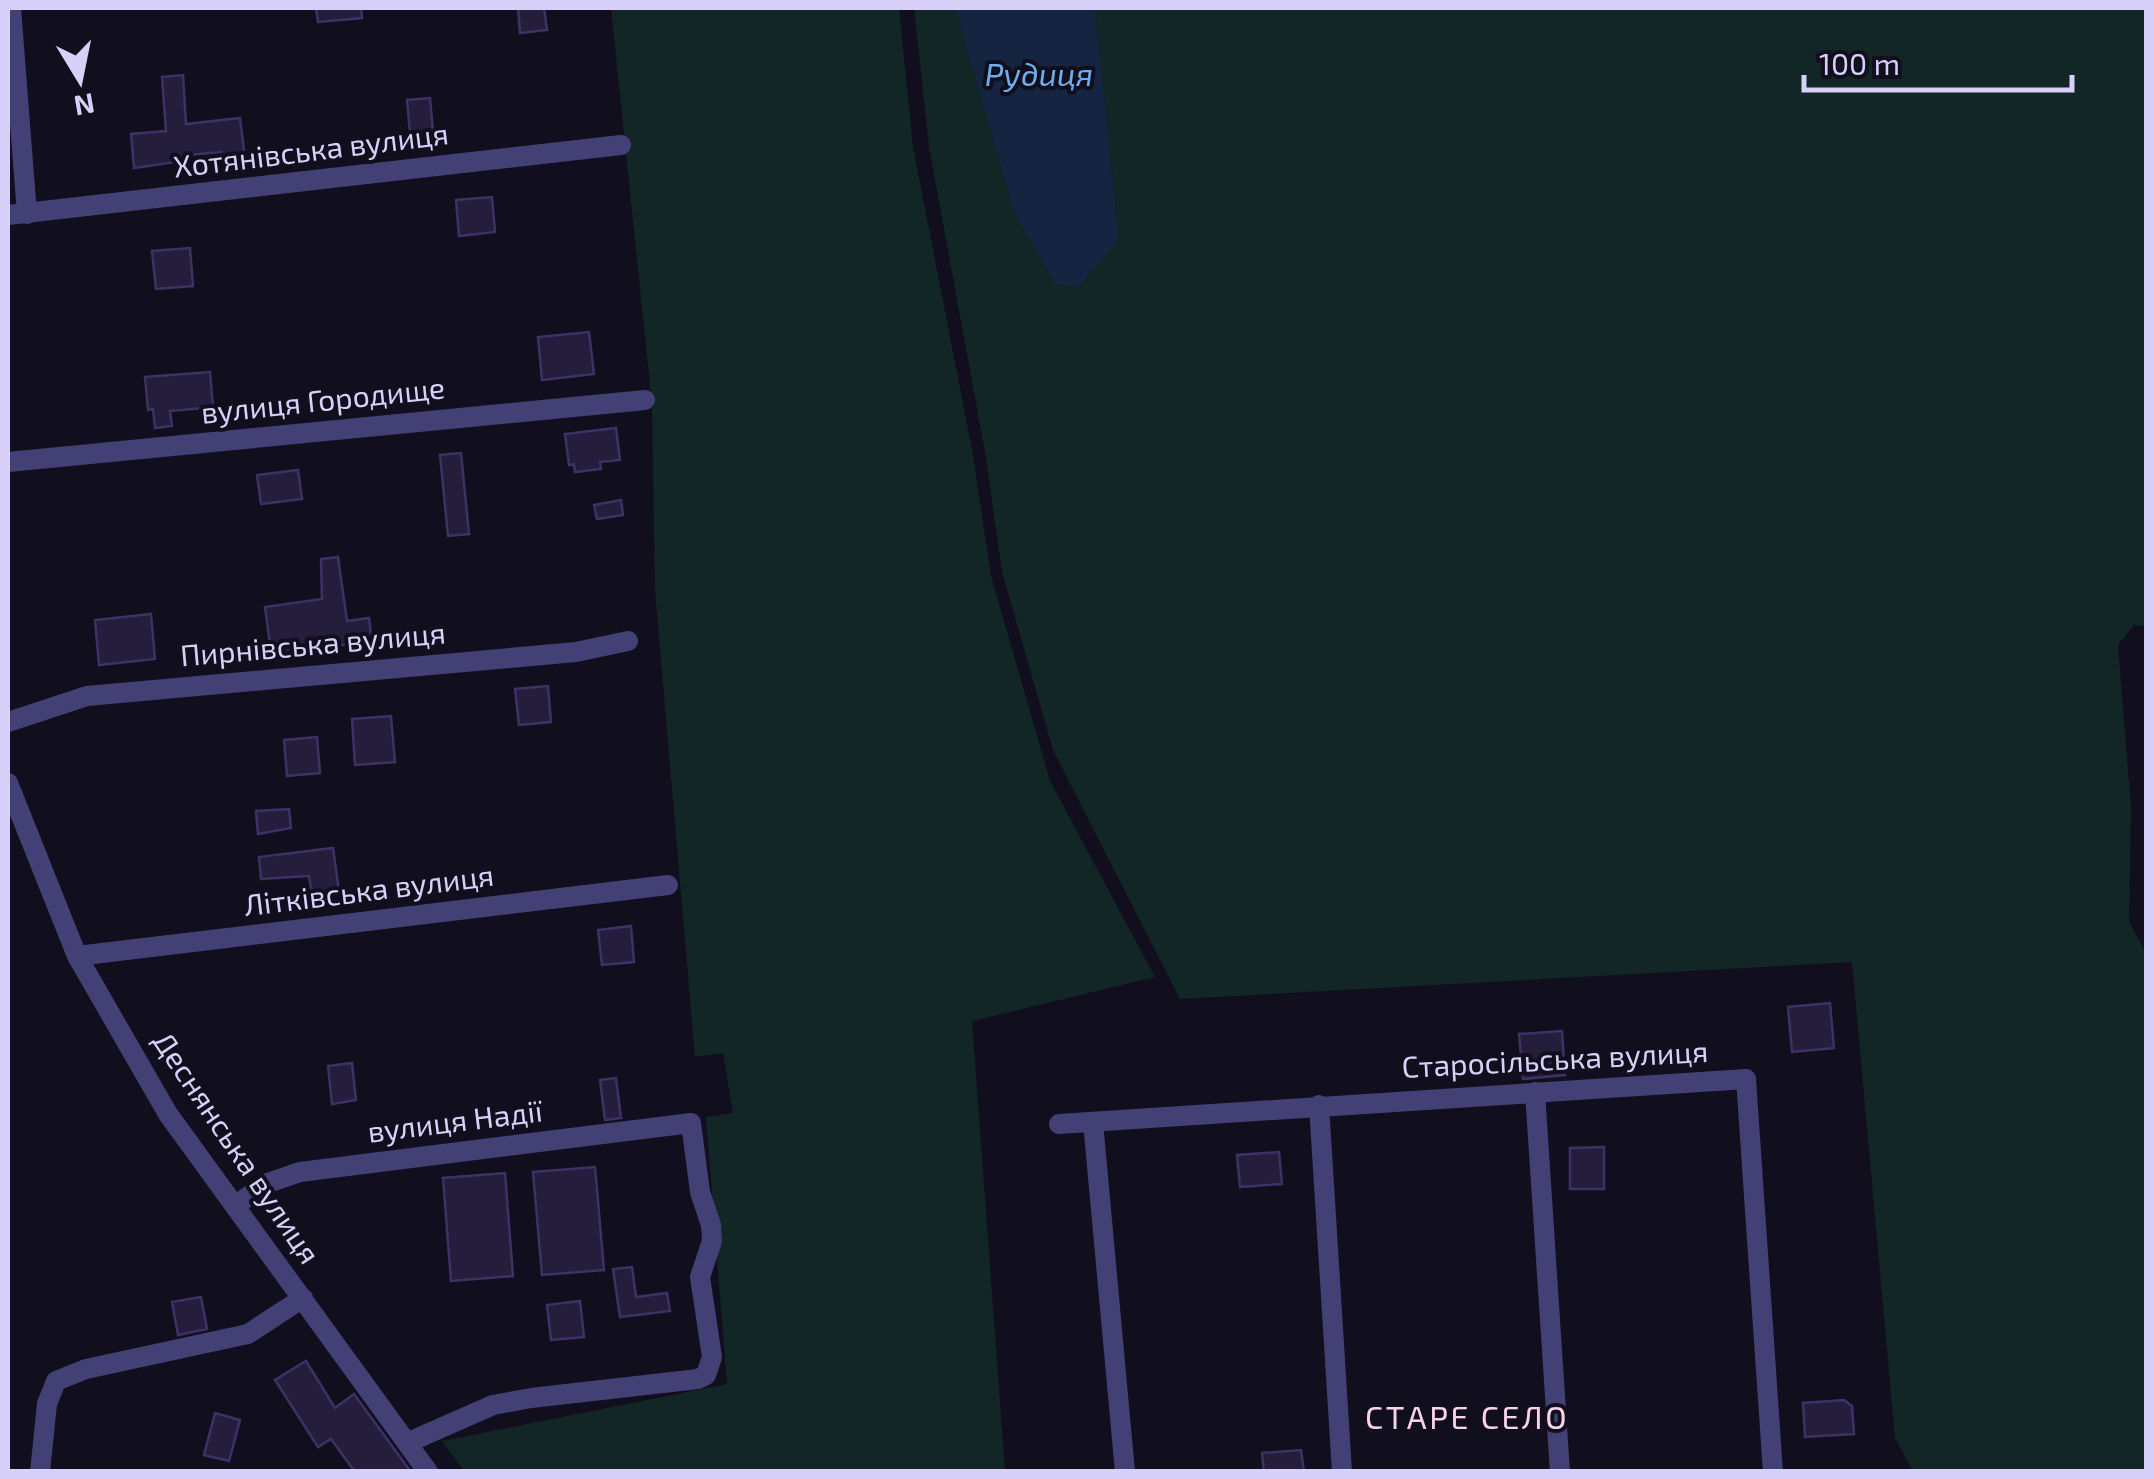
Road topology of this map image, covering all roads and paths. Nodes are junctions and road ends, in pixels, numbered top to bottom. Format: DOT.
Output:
graph roads {
  1 [pos="11,8"];
  2 [pos="622,145"];
  3 [pos="17,214"];
  4 [pos="645,400"];
  5 [pos="8,462"];
  6 [pos="628,642"];
  7 [pos="8,722"];
  8 [pos="8,783"];
  9 [pos="668,885"];
  10 [pos="77,956"];
  11 [pos="1535,1092"];
  12 [pos="1319,1105"];
  13 [pos="1093,1122"];
  14 [pos="1059,1124"];
  15 [pos="235,1206"];
  16 [pos="303,1298"];
  17 [pos="409,1442"];
  18 [pos="40,1472"];
  19 [pos="428,1472"];
  20 [pos="1125,1472"];
  21 [pos="1342,1472"];
  22 [pos="1560,1472"];
  23 [pos="1773,1472"];
  1 -- 3 [label="street"];
  2 -- 3 [label="street, Хотянівська вулиця"];
  4 -- 5 [label="street, вулиця Городище"];
  6 -- 7 [label="street, Пирнівська вулиця"];
  8 -- 10 [label="street, Деснянська вулиця"];
  9 -- 10 [label="street, Літківська вулиця"];
  10 -- 15 [label="street, Деснянська вулиця"];
  11 -- 12 [label="street, Старосільська вулиця"];
  11 -- 22 [label="street"];
  11 -- 23 [label="street, Старосільська вулиця"];
  12 -- 13 [label="street, Старосільська вулиця"];
  12 -- 21 [label="street"];
  13 -- 14 [label="street, Старосільська вулиця"];
  13 -- 20 [label="street"];
  15 -- 16 [label="street, Деснянська вулиця"];
  15 -- 17 [label="street, вулиця Надії"];
  16 -- 17 [label="street, Деснянська вулиця"];
  16 -- 18 [label="street"];
  17 -- 19 [label="street, Деснянська вулиця"];
}
